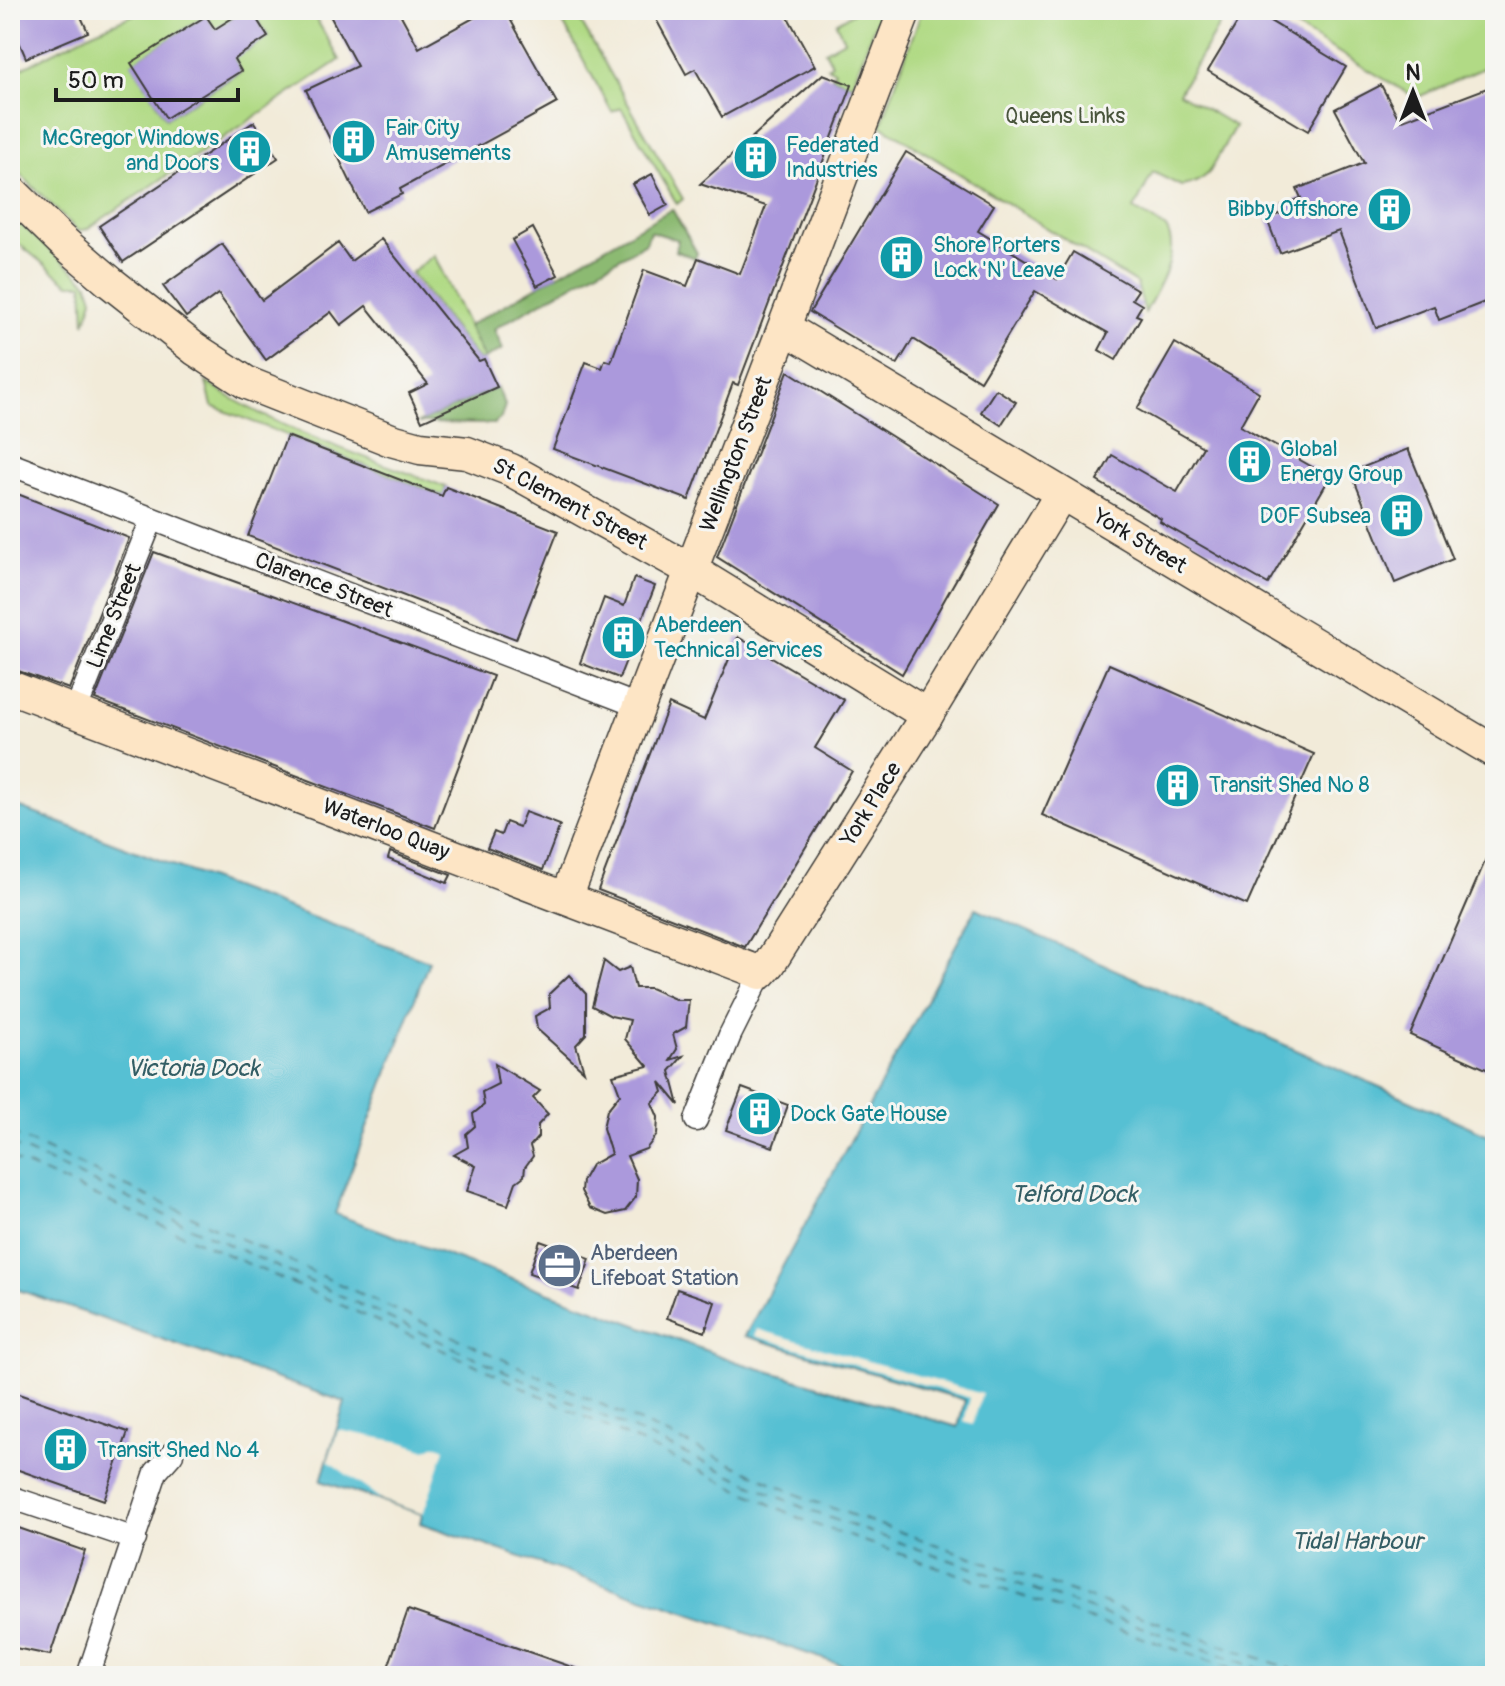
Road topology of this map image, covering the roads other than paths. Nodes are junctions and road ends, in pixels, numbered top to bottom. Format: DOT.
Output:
graph roads {
  1 [pos="905,10"];
  2 [pos="10,190"];
  3 [pos="785,328"];
  4 [pos="10,464"];
  5 [pos="1061,494"];
  6 [pos="152,519"];
  7 [pos="691,570"];
  8 [pos="10,687"];
  9 [pos="638,706"];
  10 [pos="75,712"];
  11 [pos="927,715"];
  12 [pos="1495,752"];
  13 [pos="566,898"];
  14 [pos="761,973"];
  15 [pos="696,1120"];
  16 [pos="172,1454"];
  17 [pos="10,1497"];
  18 [pos="135,1539"];
  19 [pos="88,1676"];
  1 -- 3 [label="street, Wellington Street"];
  2 -- 7 [label="street, St Clement Street"];
  3 -- 5 [label="street, York Street"];
  3 -- 7 [label="street, Wellington Street"];
  4 -- 6 [label="street, Clarence Street"];
  5 -- 11 [label="street, York Place"];
  5 -- 12 [label="street, York Street"];
  6 -- 9 [label="street, Clarence Street"];
  6 -- 10 [label="street, Lime Street"];
  7 -- 9 [label="street, Wellington Street"];
  7 -- 11 [label="street, St Clement Street"];
  8 -- 10 [label="street, Waterloo Quay"];
  9 -- 13 [label="street, Wellington Street"];
  10 -- 13 [label="street, Waterloo Quay"];
  11 -- 14 [label="street, York Place"];
  13 -- 14 [label="street, Waterloo Quay"];
  14 -- 15 [label="street, York Place"];
  16 -- 18 [label="street"];
  17 -- 18 [label="street"];
  18 -- 19 [label="street"];
}
